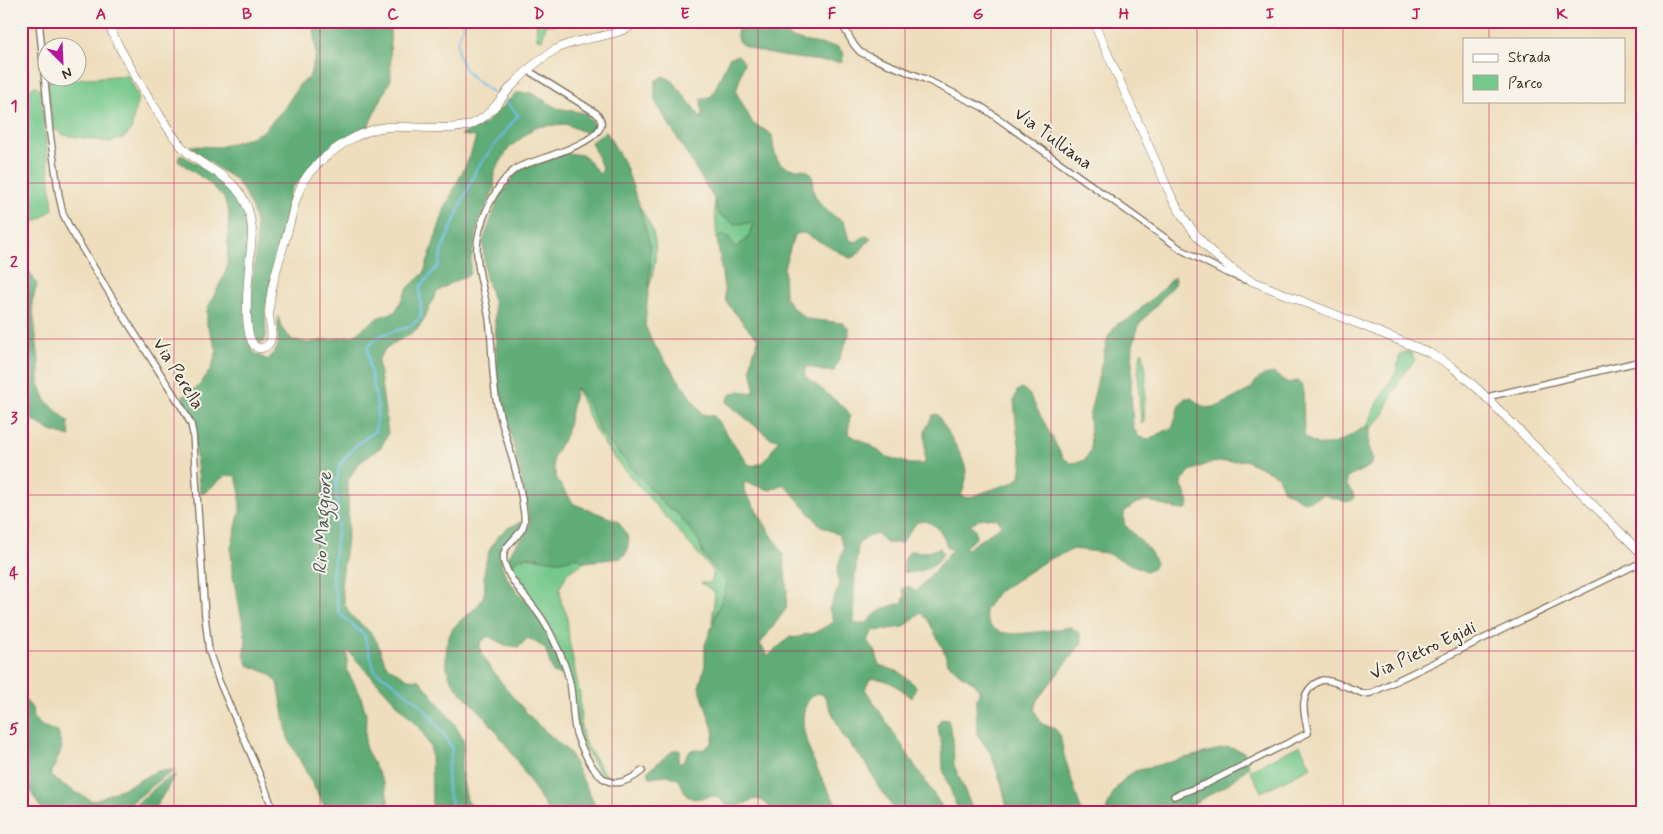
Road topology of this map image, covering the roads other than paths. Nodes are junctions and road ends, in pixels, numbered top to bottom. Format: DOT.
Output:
graph roads {
  1 [pos="39,21"];
  2 [pos="107,21"];
  3 [pos="638,21"];
  4 [pos="840,21"];
  5 [pos="1093,21"];
  6 [pos="529,71"];
  7 [pos="1252,281"];
  8 [pos="1642,361"];
  9 [pos="1488,398"];
  10 [pos="1642,554"];
  11 [pos="1642,562"];
  12 [pos="642,770"];
  13 [pos="1174,796"];
  14 [pos="274,813"];
  1 -- 14 [label="street, Via Perella"];
  2 -- 6 [label="street"];
  3 -- 6 [label="street"];
  4 -- 7 [label="street, Via Tulliana"];
  5 -- 7 [label="street"];
  6 -- 12 [label="street"];
  7 -- 9 [label="street"];
  8 -- 9 [label="street"];
  9 -- 10 [label="street"];
  11 -- 13 [label="street, Via Pietro Egidi"];
}
